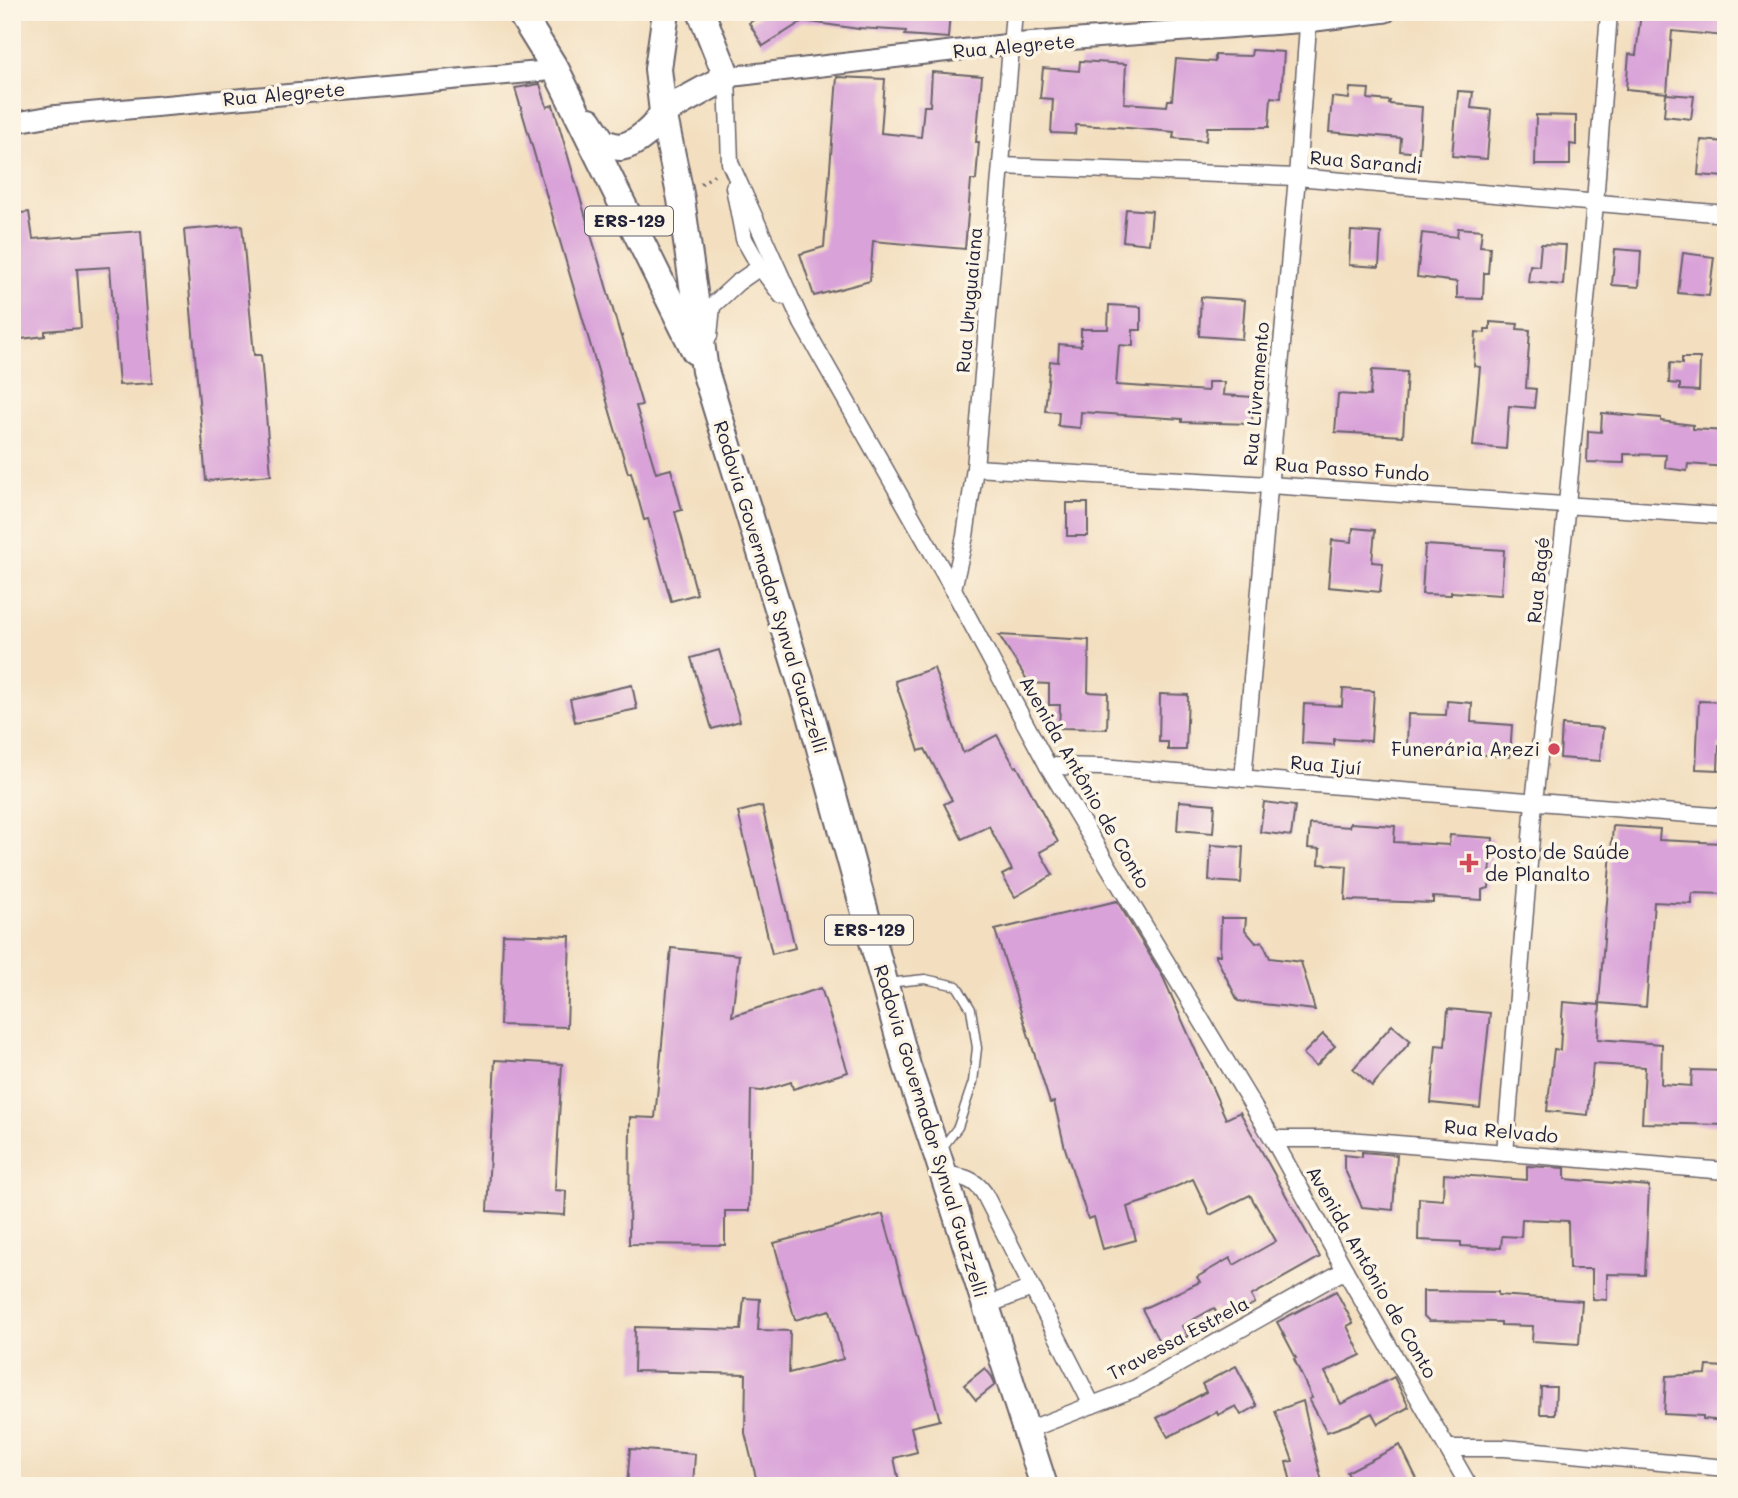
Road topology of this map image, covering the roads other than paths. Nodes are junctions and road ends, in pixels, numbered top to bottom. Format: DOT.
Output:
graph roads {
  1 [pos="520,12"];
  2 [pos="666,12"];
  3 [pos="701,12"];
  4 [pos="1014,12"];
  5 [pos="1386,12"];
  6 [pos="1609,12"];
  7 [pos="1309,17"];
  8 [pos="1011,44"];
  9 [pos="556,70"];
  10 [pos="727,77"];
  11 [pos="663,112"];
  12 [pos="12,123"];
  13 [pos="730,163"];
  14 [pos="1002,166"];
  15 [pos="1297,177"];
  16 [pos="1595,203"];
  17 [pos="1726,214"];
  18 [pos="760,267"];
  19 [pos="802,323"];
  20 [pos="705,371"];
  21 [pos="975,468"];
  22 [pos="1269,485"];
  23 [pos="1567,504"];
  24 [pos="1726,516"];
  25 [pos="953,589"];
  26 [pos="1048,766"];
  27 [pos="1242,779"];
  28 [pos="1534,802"];
  29 [pos="1726,817"];
  30 [pos="884,983"];
  31 [pos="1273,1139"];
  32 [pos="1505,1153"];
  33 [pos="940,1164"];
  34 [pos="1726,1171"];
  35 [pos="1345,1270"];
  36 [pos="1032,1288"];
  37 [pos="985,1306"];
  38 [pos="1092,1405"];
  39 [pos="1025,1430"];
  40 [pos="1448,1448"];
  41 [pos="1726,1468"];
  42 [pos="1044,1486"];
  43 [pos="1469,1486"];
  1 -- 9 [label="main road, Rodovia Governador Synval Guazzelli / ERS-129"];
  2 -- 11 [label="main road, Rodovia Governador Synval Guazzelli / ERS-129"];
  3 -- 10 [label="main road"];
  4 -- 8 [label="street, Rua Uruguaiana"];
  5 -- 7 [label="street, Rua Alegrete"];
  6 -- 16 [label="street, Rua Bagé"];
  7 -- 8 [label="street, Rua Alegrete"];
  7 -- 15 [label="street, Rua Livramento"];
  8 -- 10 [label="street, Rua Alegrete"];
  8 -- 14 [label="street, Rua Uruguaiana"];
  9 -- 11 [label="main road"];
  9 -- 12 [label="street, Rua Alegrete"];
  9 -- 20 [label="main road, Rodovia Governador Synval Guazzelli / ERS-129"];
  10 -- 11 [label="main road"];
  10 -- 13 [label="street, Avenida Antônio de Conto"];
  11 -- 20 [label="main road, Rodovia Governador Synval Guazzelli / ERS-129"];
  13 -- 18 [label="street"];
  13 -- 19 [label="street, Avenida Antônio de Conto"];
  14 -- 15 [label="street, Rua Sarandi"];
  14 -- 21 [label="street, Rua Uruguaiana"];
  15 -- 16 [label="street, Rua Sarandi"];
  15 -- 22 [label="street, Rua Livramento"];
  16 -- 17 [label="street, Rua Sarandi"];
  16 -- 23 [label="street, Rua Bagé"];
  18 -- 19 [label="street"];
  18 -- 20 [label="street"];
  19 -- 25 [label="street, Avenida Antônio de Conto"];
  20 -- 30 [label="main road, Rodovia Governador Synval Guazzelli / ERS-129"];
  21 -- 22 [label="street, Rua Passo Fundo"];
  21 -- 25 [label="street, Rua Uruguaiana"];
  22 -- 23 [label="street, Rua Passo Fundo"];
  22 -- 27 [label="street, Rua Livramento"];
  23 -- 24 [label="street, Rua Passo Fundo"];
  23 -- 28 [label="street, Rua Bagé"];
  25 -- 26 [label="street, Avenida Antônio de Conto"];
  26 -- 27 [label="street, Rua Ijuí"];
  26 -- 31 [label="street, Avenida Antônio de Conto"];
  27 -- 28 [label="street, Rua Ijuí"];
  28 -- 29 [label="street, Rua Ijuí"];
  28 -- 32 [label="street, Rua Bagé"];
  30 -- 33 [label="main road, Rodovia Governador Synval Guazzelli / ERS-129"];
  30 -- 33 [label="lane"];
  31 -- 32 [label="street, Rua Relvado"];
  31 -- 35 [label="street, Avenida Antônio de Conto"];
  32 -- 34 [label="street, Rua Relvado"];
  33 -- 36 [label="street"];
  33 -- 37 [label="main road, Rodovia Governador Synval Guazzelli / ERS-129"];
  35 -- 38 [label="street, Travessa Estrela"];
  35 -- 40 [label="street, Avenida Antônio de Conto"];
  36 -- 37 [label="street"];
  36 -- 38 [label="street"];
  37 -- 39 [label="main road, Rodovia Governador Synval Guazzelli / ERS-129"];
  38 -- 39 [label="street, Travessa Estrela"];
  39 -- 42 [label="main road, Rodovia Governador Synval Guazzelli / ERS-129"];
  40 -- 41 [label="street"];
  40 -- 43 [label="street, Avenida Antônio de Conto"];
}
